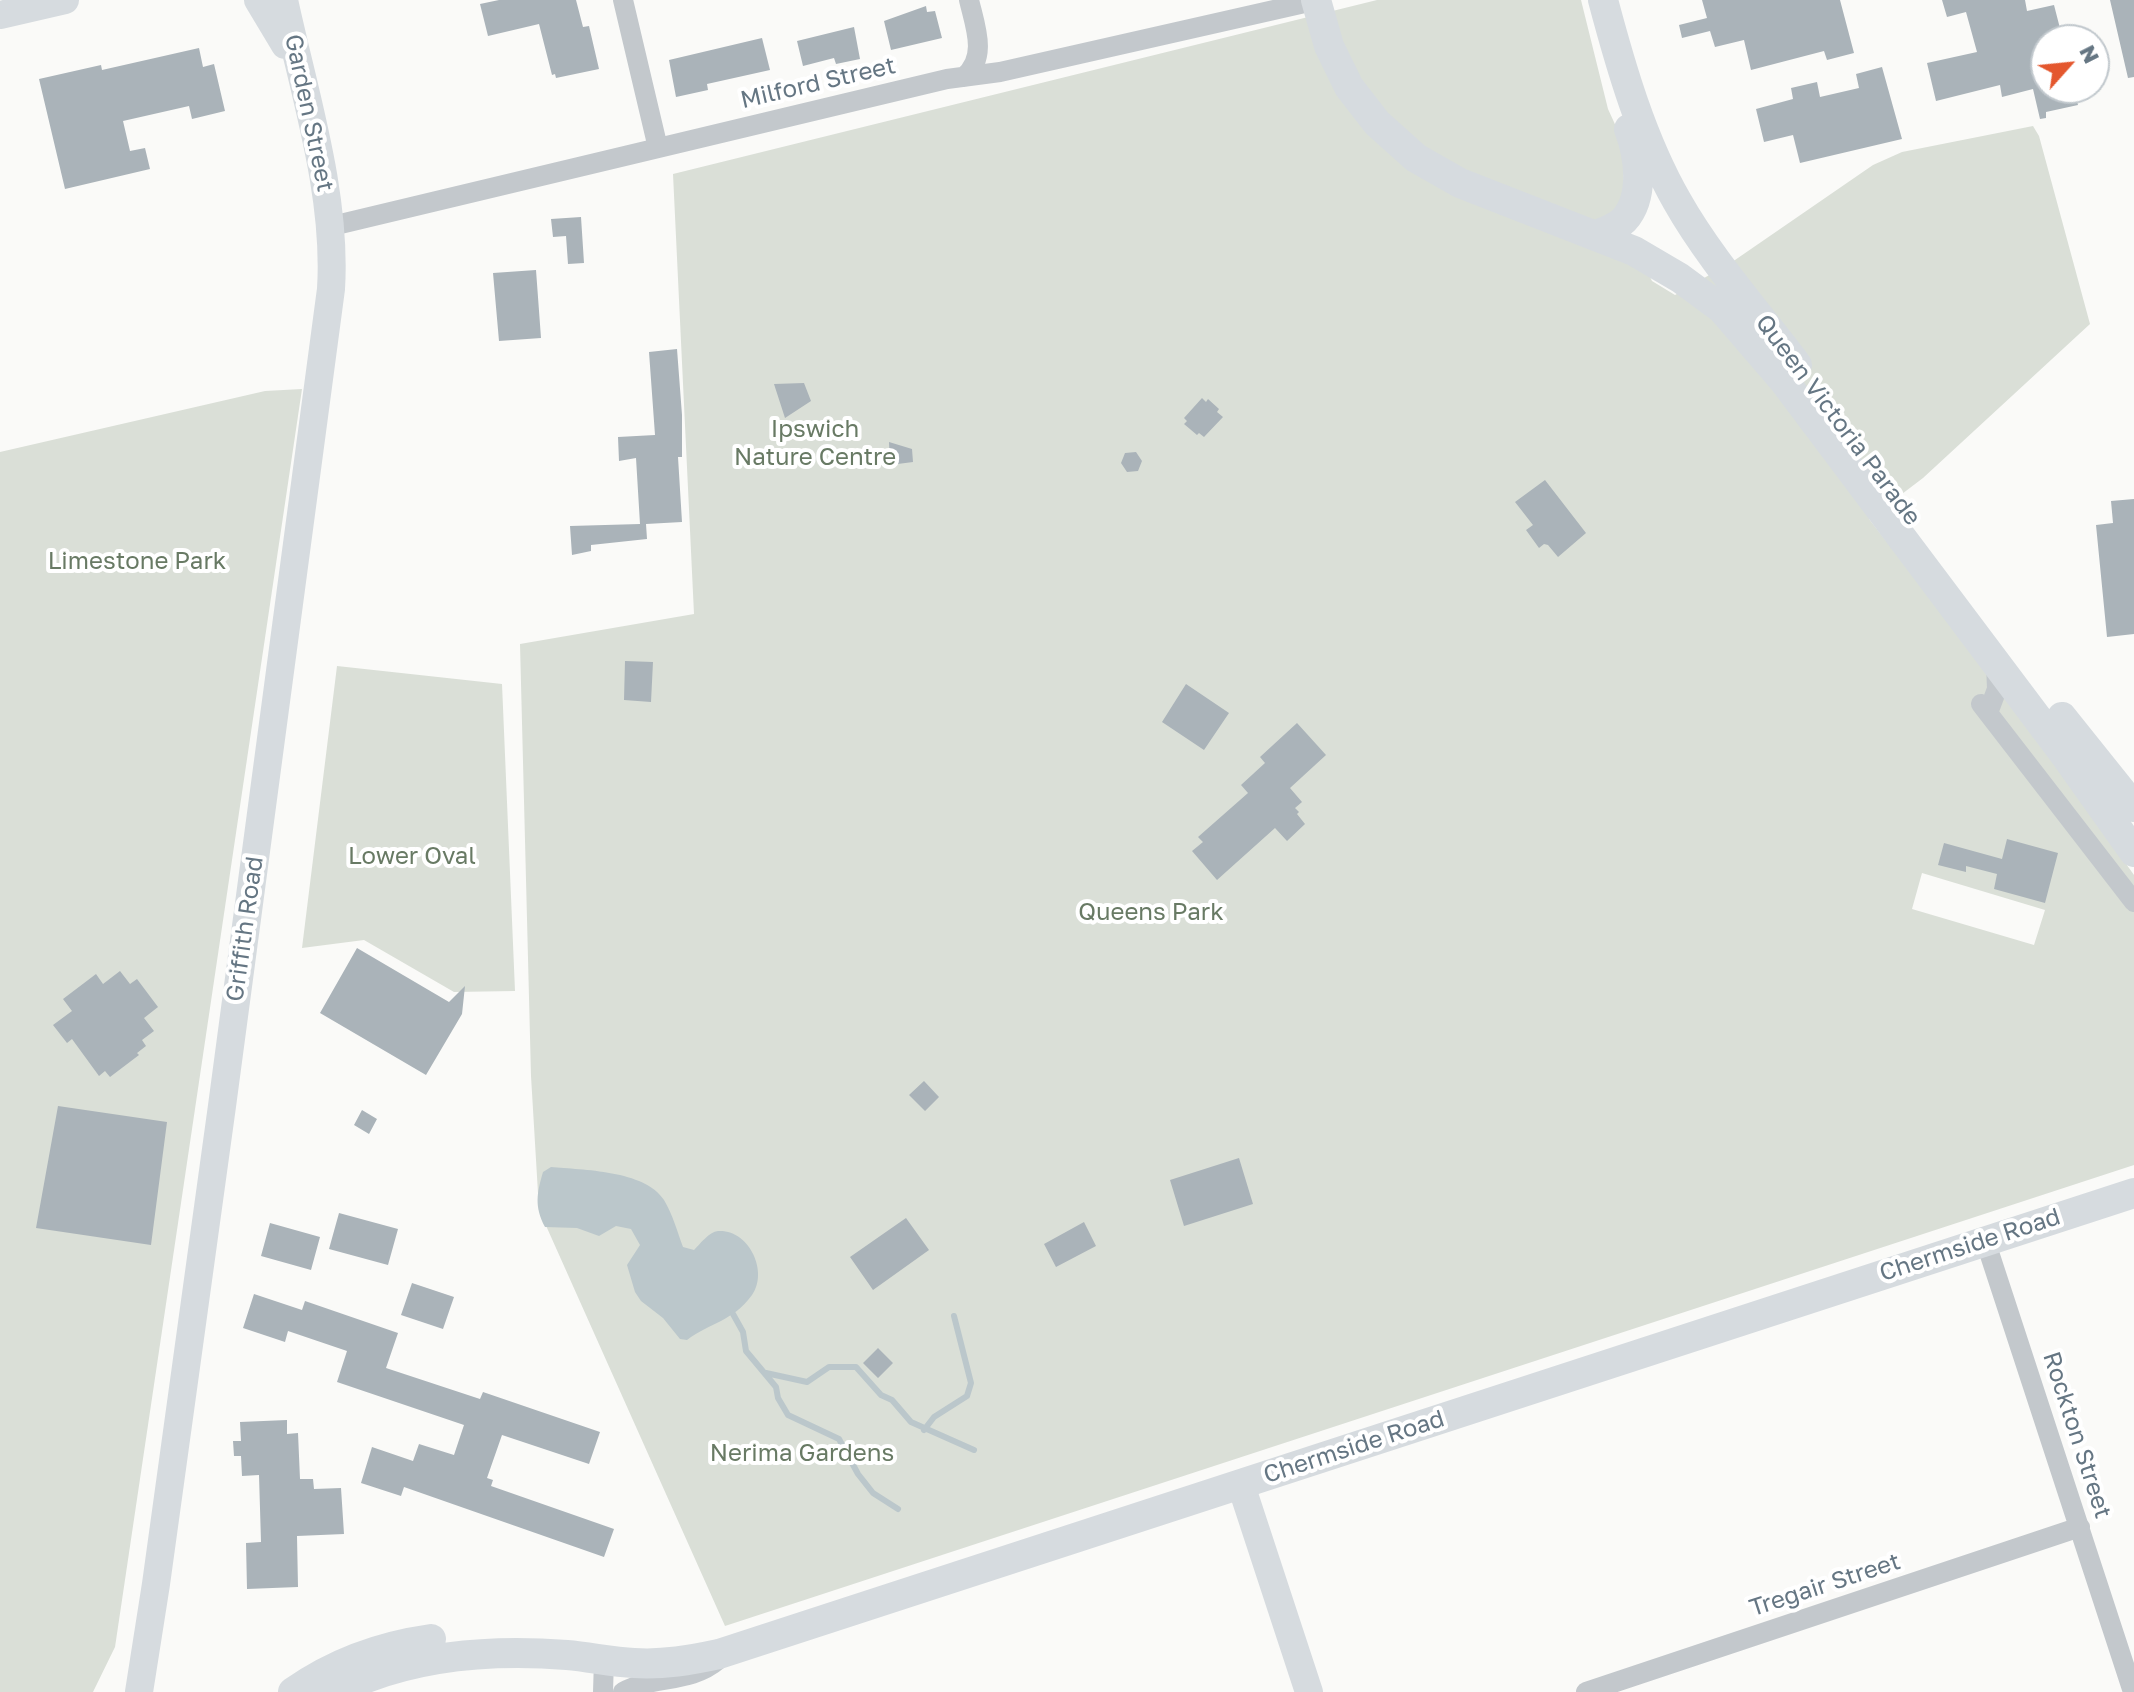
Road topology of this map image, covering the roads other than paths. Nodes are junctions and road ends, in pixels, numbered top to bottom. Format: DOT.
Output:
graph roads {
  1 [pos="65,0"];
  2 [pos="258,0"];
  3 [pos="284,0"];
  4 [pos="623,0"];
  5 [pos="969,0"];
  6 [pos="1317,0"];
  7 [pos="1603,0"];
  8 [pos="0,15"];
  9 [pos="1616,48"];
  10 [pos="297,57"];
  11 [pos="964,77"];
  12 [pos="658,148"];
  13 [pos="332,226"];
  14 [pos="1597,235"];
  15 [pos="1996,663"];
  16 [pos="2134,807"];
  17 [pos="2134,852"];
  18 [pos="2134,902"];
  19 [pos="2134,1193"];
  20 [pos="1985,1240"];
  21 [pos="1241,1485"];
  22 [pos="2080,1527"];
  23 [pos="726,1651"];
  24 [pos="567,1655"];
  25 [pos="604,1660"];
  26 [pos="136,1691"];
  27 [pos="293,1692"];
  28 [pos="335,1692"];
  29 [pos="603,1692"];
  30 [pos="623,1692"];
  31 [pos="1309,1692"];
  32 [pos="1586,1692"];
  33 [pos="2133,1692"];
  1 -- 8 [label="street"];
  2 -- 10 [label="street"];
  3 -- 10 [label="street, Garden Street"];
  4 -- 12 [label="street"];
  5 -- 11 [label="street"];
  6 -- 11 [label="street, Milford Street"];
  6 -- 14 [label="main road, Queen Victoria Parade"];
  7 -- 9 [label="main road, Queen Victoria Parade"];
  9 -- 14 [label="main road"];
  9 -- 16 [label="main road, Queen Victoria Parade"];
  10 -- 13 [label="street, Garden Street"];
  11 -- 12 [label="street, Milford Street"];
  12 -- 13 [label="street, Milford Street"];
  13 -- 26 [label="street, Griffith Road"];
  14 -- 15 [label="main road, Queen Victoria Parade"];
  15 -- 17 [label="main road, Queen Victoria Parade"];
  15 -- 18 [label="street"];
  19 -- 20 [label="main road, Chermside Road"];
  20 -- 21 [label="main road, Chermside Road"];
  20 -- 22 [label="street, Rockton Street"];
  21 -- 23 [label="main road, Chermside Road"];
  21 -- 31 [label="street"];
  22 -- 32 [label="street, Tregair Street"];
  22 -- 33 [label="street, Rockton Street"];
  23 -- 25 [label="main road, Chermside Road"];
  23 -- 30 [label="street"];
  24 -- 25 [label="main road, Chermside Road"];
  24 -- 27 [label="main road, Chermside Road"];
  24 -- 28 [label="main road, Chermside Road"];
  25 -- 29 [label="street"];
}
